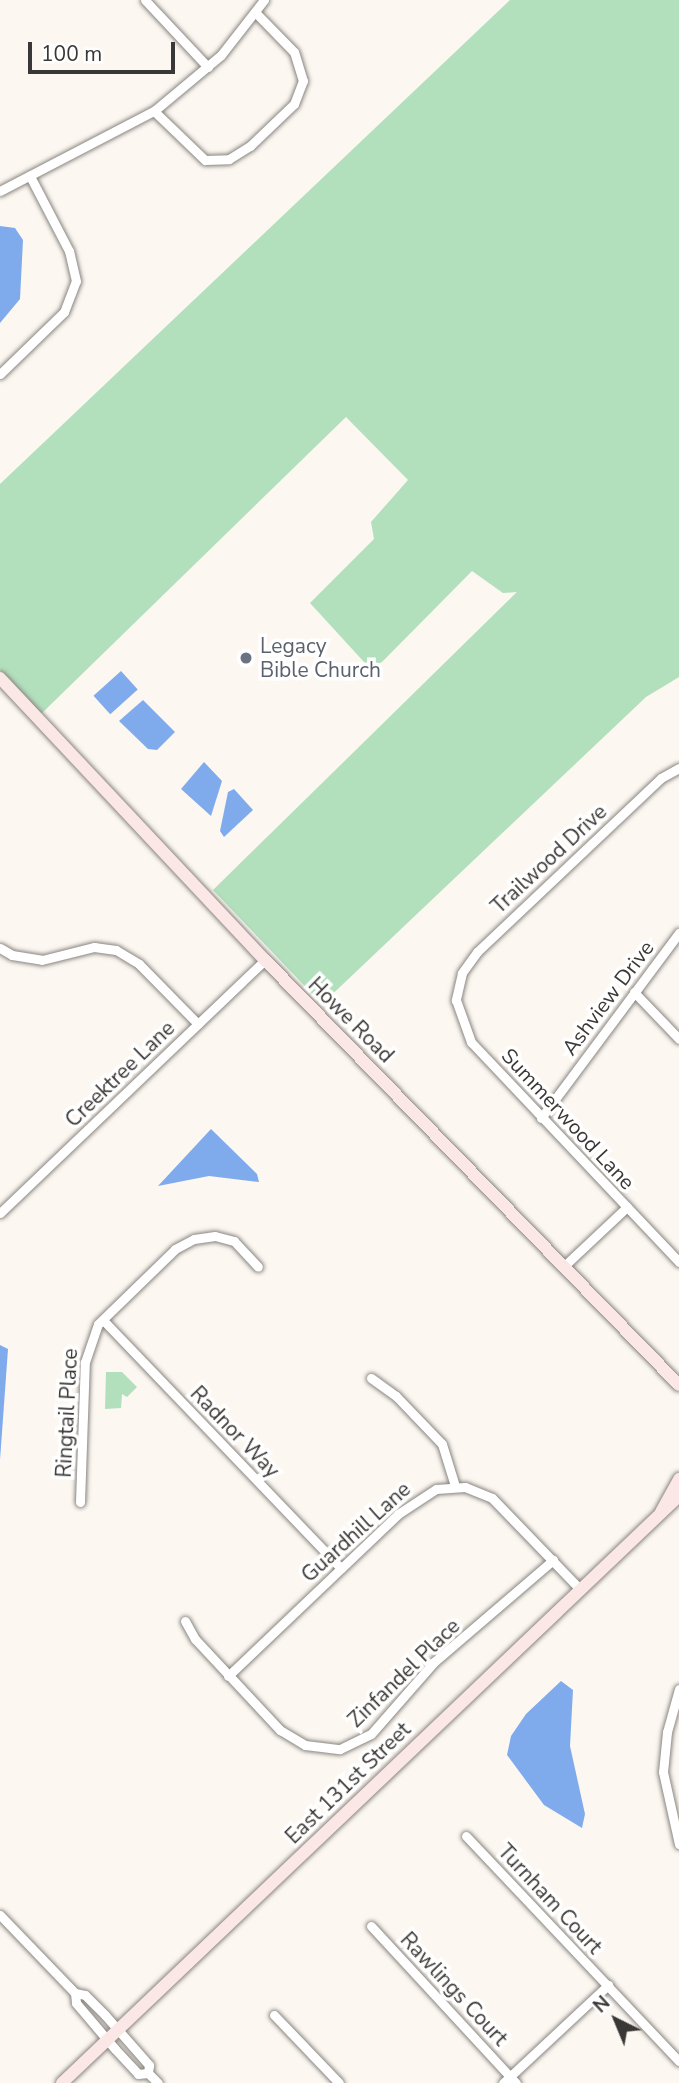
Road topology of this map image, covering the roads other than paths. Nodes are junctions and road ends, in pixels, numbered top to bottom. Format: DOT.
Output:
graph roads {
  1 [pos="145,0"];
  2 [pos="264,0"];
  3 [pos="256,13"];
  4 [pos="208,66"];
  5 [pos="154,111"];
  6 [pos="30,176"];
  7 [pos="0,191"];
  8 [pos="0,374"];
  9 [pos="0,678"];
  10 [pos="679,768"];
  11 [pos="679,933"];
  12 [pos="0,948"];
  13 [pos="265,960"];
  14 [pos="458,987"];
  15 [pos="634,992"];
  16 [pos="198,1024"];
  17 [pos="679,1039"];
  18 [pos="541,1118"];
  19 [pos="626,1208"];
  20 [pos="0,1213"];
  21 [pos="679,1262"];
  22 [pos="258,1267"];
  23 [pos="563,1267"];
  24 [pos="103,1320"];
  25 [pos="371,1378"];
  26 [pos="679,1385"];
  27 [pos="679,1479"];
  28 [pos="455,1486"];
  29 [pos="679,1496"];
  30 [pos="80,1502"];
  31 [pos="661,1512"];
  32 [pos="553,1560"];
  33 [pos="341,1568"];
  34 [pos="580,1589"];
  35 [pos="185,1621"];
  36 [pos="228,1676"];
  37 [pos="679,1689"];
  38 [pos="466,1836"];
  39 [pos="679,1844"];
  40 [pos="0,1915"];
  41 [pos="372,1926"];
  42 [pos="607,1985"];
  43 [pos="274,2015"];
  44 [pos="112,2035"];
  45 [pos="679,2062"];
  46 [pos="510,2081"];
  47 [pos="62,2083"];
  48 [pos="158,2083"];
  49 [pos="339,2083"];
  1 -- 4 [label="street"];
  2 -- 3 [label="street"];
  3 -- 4 [label="street"];
  3 -- 5 [label="street"];
  4 -- 5 [label="street"];
  5 -- 6 [label="street"];
  6 -- 7 [label="street"];
  6 -- 8 [label="street"];
  9 -- 13 [label="street, Howe Road"];
  10 -- 14 [label="street, Trailwood Drive"];
  11 -- 15 [label="street, Ashview Drive"];
  12 -- 16 [label="street"];
  13 -- 16 [label="street, Creektree Lane"];
  13 -- 23 [label="street, Howe Road"];
  14 -- 18 [label="street, Summerwood Lane"];
  15 -- 17 [label="street"];
  15 -- 18 [label="street, Ashview Drive"];
  16 -- 20 [label="street, Creektree Lane"];
  18 -- 19 [label="street, Summerwood Lane"];
  19 -- 21 [label="street, Summerwood Lane"];
  19 -- 23 [label="street"];
  22 -- 24 [label="street, Ringtail Place"];
  23 -- 26 [label="street, Howe Road"];
  24 -- 30 [label="street, Ringtail Place"];
  24 -- 33 [label="street, Radnor Way"];
  25 -- 28 [label="street"];
  27 -- 31 [label="street, East 131st Street"];
  28 -- 32 [label="street"];
  28 -- 33 [label="street, Guardhill Lane"];
  29 -- 31 [label="street, East 131st Street"];
  31 -- 34 [label="street, East 131st Street"];
  32 -- 34 [label="street"];
  32 -- 36 [label="street, Zinfandel Place"];
  33 -- 36 [label="street, Guardhill Lane"];
  34 -- 44 [label="street, East 131st Street"];
  35 -- 36 [label="street, Zinfandel Place"];
  37 -- 39 [label="street"];
  38 -- 42 [label="street, Turnham Court"];
  40 -- 44 [label="street"];
  41 -- 46 [label="street, Rawlings Court"];
  42 -- 45 [label="street, Turnham Court"];
  42 -- 46 [label="street"];
  43 -- 49 [label="street"];
  44 -- 47 [label="street, East 131st Street"];
  44 -- 48 [label="street"];
}
